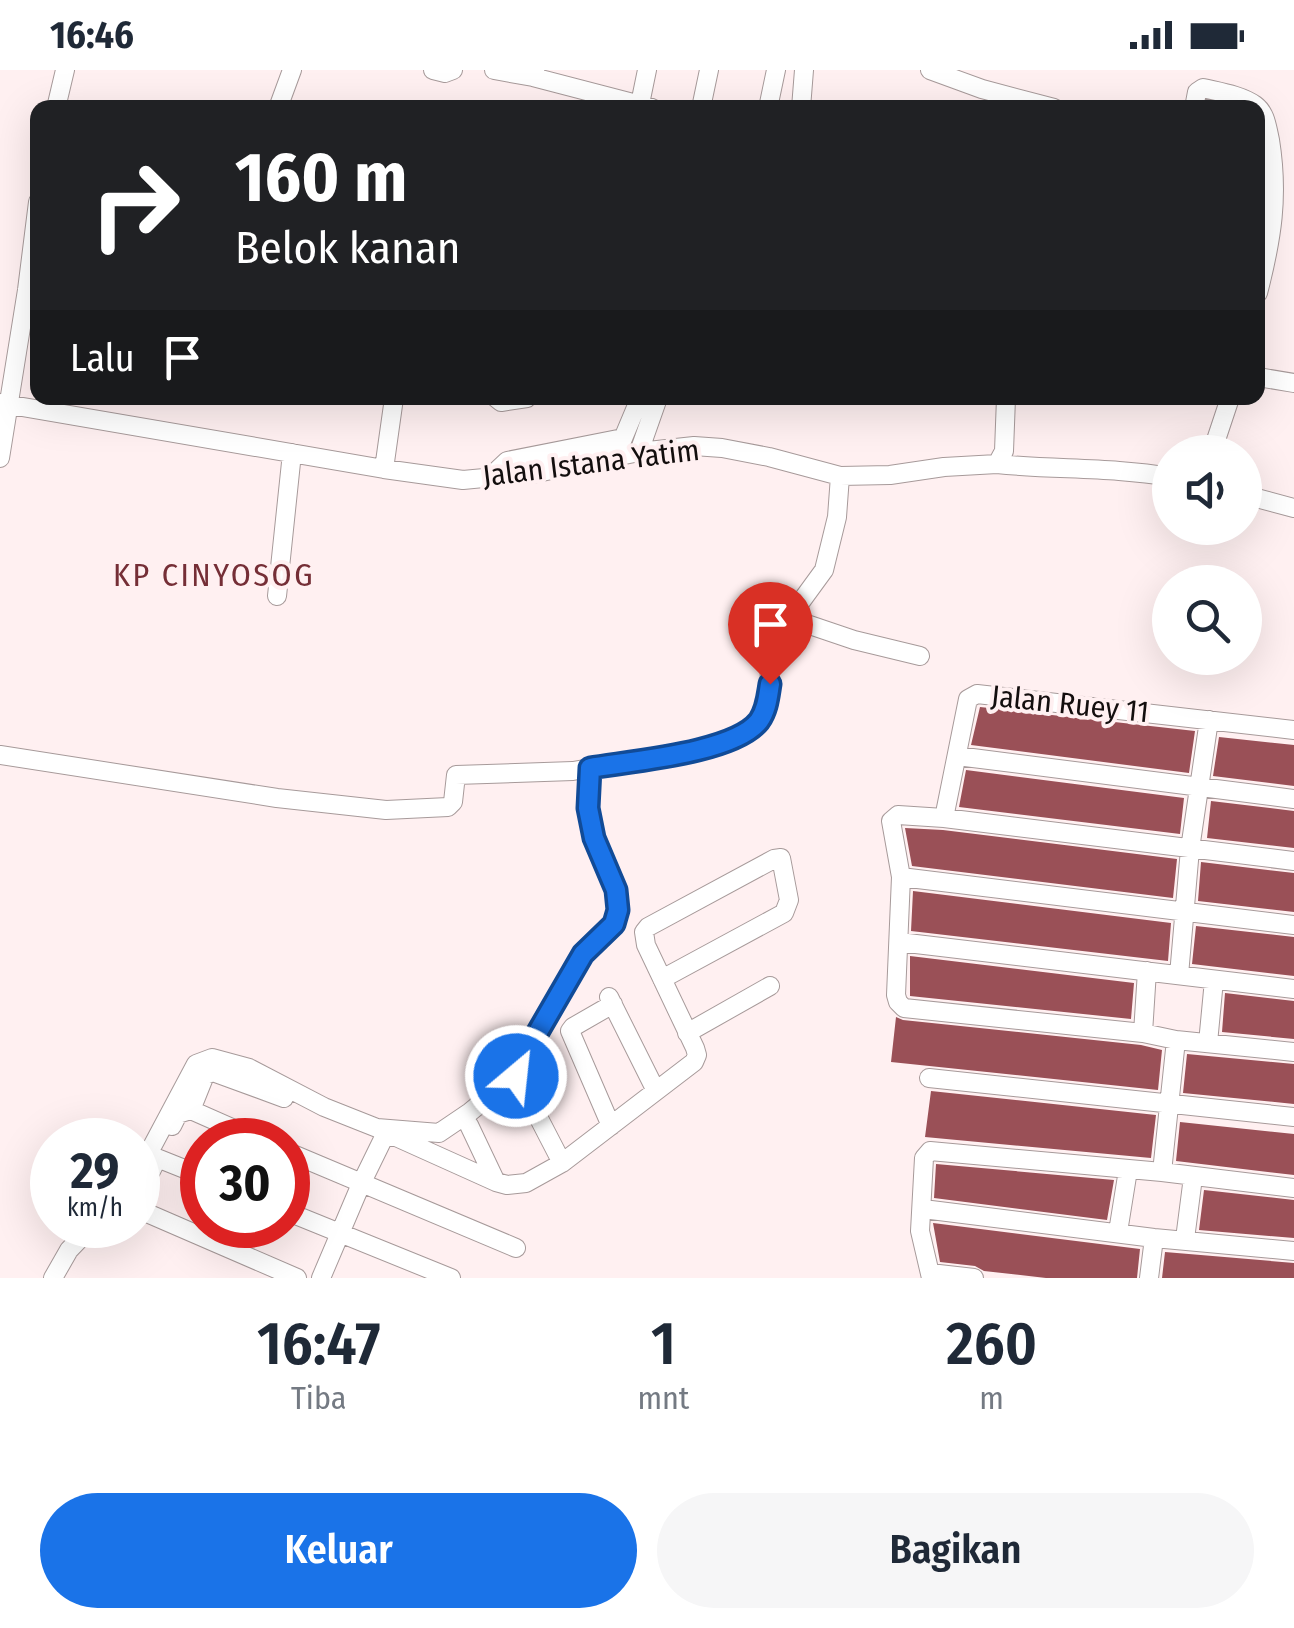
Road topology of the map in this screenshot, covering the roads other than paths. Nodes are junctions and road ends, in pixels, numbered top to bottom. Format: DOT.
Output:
graph roads {
  1 [pos="65,70"];
  2 [pos="292,70"];
  3 [pos="433,70"];
  4 [pos="453,70"];
  5 [pos="494,70"];
  6 [pos="589,70"];
  7 [pos="647,70"];
  8 [pos="710,70"];
  9 [pos="776,70"];
  10 [pos="804,70"];
  11 [pos="930,70"];
  12 [pos="534,74"];
  13 [pos="595,97"];
  14 [pos="58,100"];
  15 [pos="281,100"];
  16 [pos="646,100"];
  17 [pos="702,100"];
  18 [pos="770,100"];
  19 [pos="802,100"];
  20 [pos="1024,100"];
  21 [pos="1195,100"];
  22 [pos="1243,100"];
  23 [pos="1265,118"];
  24 [pos="1285,182"];
  25 [pos="30,251"];
  26 [pos="1265,264"];
  27 [pos="1265,378"];
  28 [pos="1294,383"];
  29 [pos="5,404"];
  30 [pos="393,405"];
  31 [pos="637,405"];
  32 [pos="656,405"];
  33 [pos="1006,405"];
  34 [pos="1228,405"];
  35 [pos="1218,435"];
  36 [pos="623,438"];
  37 [pos="639,452"];
  38 [pos="292,453"];
  39 [pos="615,457"];
  40 [pos="0,458"];
  41 [pos="997,464"];
  42 [pos="384,469"];
  43 [pos="1152,474"];
  44 [pos="840,476"];
  45 [pos="490,477"];
  46 [pos="1262,500"];
  47 [pos="1294,508"];
  48 [pos="277,596"];
  49 [pos="788,618"];
  50 [pos="920,656"];
  51 [pos="1209,720"];
  52 [pos="1294,730"];
  53 [pos="0,755"];
  54 [pos="957,756"];
  55 [pos="590,768"];
  56 [pos="1200,788"];
  57 [pos="1294,799"];
  58 [pos="944,818"];
  59 [pos="1190,849"];
  60 [pos="1294,861"];
  61 [pos="901,877"];
  62 [pos="1184,912"];
  63 [pos="1294,925"];
  64 [pos="899,942"];
  65 [pos="1148,971"];
  66 [pos="1180,974"];
  67 [pos="662,979"];
  68 [pos="1214,980"];
  69 [pos="770,986"];
  70 [pos="1294,989"];
  71 [pos="687,1033"];
  72 [pos="1143,1033"];
  73 [pos="1176,1040"];
  74 [pos="1208,1043"];
  75 [pos="1294,1052"];
  76 [pos="517,1077"];
  77 [pos="929,1078"];
  78 [pos="656,1091"];
  79 [pos="1168,1105"];
  80 [pos="190,1110"];
  81 [pos="1294,1117"];
  82 [pos="208,1118"];
  83 [pos="469,1124"];
  84 [pos="611,1126"];
  85 [pos="160,1132"];
  86 [pos="384,1137"];
  87 [pos="160,1154"];
  88 [pos="310,1162"];
  89 [pos="562,1164"];
  90 [pos="1128,1170"];
  91 [pos="1162,1172"];
  92 [pos="1194,1178"];
  93 [pos="496,1182"];
  94 [pos="360,1184"];
  95 [pos="1294,1188"];
  96 [pos="923,1209"];
  97 [pos="160,1219"];
  98 [pos="310,1221"];
  99 [pos="1118,1232"];
  100 [pos="341,1234"];
  101 [pos="1154,1238"];
  102 [pos="1185,1239"];
  103 [pos="70,1248"];
  104 [pos="516,1248"];
  105 [pos="1294,1251"];
  106 [pos="930,1276"];
  107 [pos="53,1278"];
  108 [pos="297,1278"];
  109 [pos="321,1278"];
  110 [pos="450,1278"];
  111 [pos="974,1278"];
  112 [pos="1149,1278"];
  1 -- 14 [label="street"];
  2 -- 15 [label="street"];
  3 -- 4 [label="street"];
  5 -- 12 [label="street"];
  6 -- 13 [label="street"];
  7 -- 16 [label="street"];
  8 -- 17 [label="street"];
  9 -- 18 [label="street"];
  10 -- 19 [label="street"];
  11 -- 20 [label="street"];
  12 -- 13 [label="street"];
  21 -- 22 [label="street"];
  23 -- 24 [label="street"];
  24 -- 26 [label="street"];
  25 -- 29 [label="street"];
  27 -- 28 [label="street"];
  29 -- 38 [label="street, Jalan Istana Yatim"];
  29 -- 40 [label="street"];
  30 -- 42 [label="street"];
  31 -- 36 [label="street"];
  32 -- 37 [label="street"];
  33 -- 41 [label="street"];
  34 -- 35 [label="street"];
  36 -- 39 [label="street"];
  36 -- 45 [label="street"];
  37 -- 39 [label="street, Jalan Istana Yatim"];
  37 -- 44 [label="street, Jalan Istana Yatim"];
  38 -- 42 [label="street, Jalan Istana Yatim"];
  38 -- 48 [label="street"];
  39 -- 45 [label="street, Jalan Istana Yatim"];
  41 -- 43 [label="street, Jalan Istana Yatim"];
  41 -- 44 [label="street, Jalan Istana Yatim"];
  42 -- 45 [label="street, Jalan Istana Yatim"];
  44 -- 49 [label="street"];
  46 -- 47 [label="street"];
  49 -- 50 [label="street"];
  49 -- 55 [label="street"];
  51 -- 52 [label="street, Jalan Ruey 11"];
  51 -- 54 [label="street, Jalan Ruey 11"];
  51 -- 56 [label="street"];
  53 -- 55 [label="street"];
  54 -- 56 [label="street"];
  54 -- 58 [label="street, Jalan Ruey 11"];
  55 -- 76 [label="street"];
  56 -- 57 [label="street"];
  56 -- 59 [label="street"];
  58 -- 59 [label="street"];
  58 -- 61 [label="street"];
  59 -- 60 [label="street"];
  59 -- 62 [label="street"];
  61 -- 62 [label="street"];
  61 -- 64 [label="street"];
  62 -- 63 [label="street"];
  62 -- 66 [label="street"];
  64 -- 65 [label="street"];
  64 -- 72 [label="street"];
  65 -- 66 [label="street"];
  65 -- 72 [label="street"];
  66 -- 68 [label="street"];
  67 -- 67 [label="street"];
  67 -- 71 [label="street"];
  68 -- 70 [label="street"];
  68 -- 74 [label="street"];
  69 -- 71 [label="street"];
  71 -- 78 [label="street"];
  72 -- 73 [label="street"];
  73 -- 74 [label="street"];
  73 -- 79 [label="street"];
  74 -- 75 [label="street"];
  76 -- 85 [label="street"];
  76 -- 89 [label="street"];
  77 -- 79 [label="street"];
  78 -- 84 [label="street"];
  78 -- 84 [label="street"];
  79 -- 81 [label="street"];
  79 -- 91 [label="street"];
  80 -- 82 [label="street"];
  80 -- 86 [label="street"];
  80 -- 87 [label="street"];
  83 -- 93 [label="street"];
  84 -- 89 [label="street"];
  86 -- 93 [label="street"];
  86 -- 94 [label="street"];
  88 -- 94 [label="street"];
  89 -- 93 [label="street"];
  90 -- 91 [label="street"];
  90 -- 96 [label="street"];
  90 -- 99 [label="street"];
  91 -- 92 [label="street"];
  92 -- 95 [label="street"];
  92 -- 102 [label="street"];
  94 -- 100 [label="street"];
  94 -- 104 [label="street"];
  96 -- 99 [label="street"];
  96 -- 106 [label="street"];
  97 -- 108 [label="street"];
  98 -- 100 [label="street"];
  99 -- 101 [label="street"];
  100 -- 109 [label="street"];
  100 -- 110 [label="street"];
  101 -- 102 [label="street"];
  101 -- 112 [label="street"];
  102 -- 105 [label="street"];
  103 -- 107 [label="street"];
  106 -- 111 [label="street"];
}
